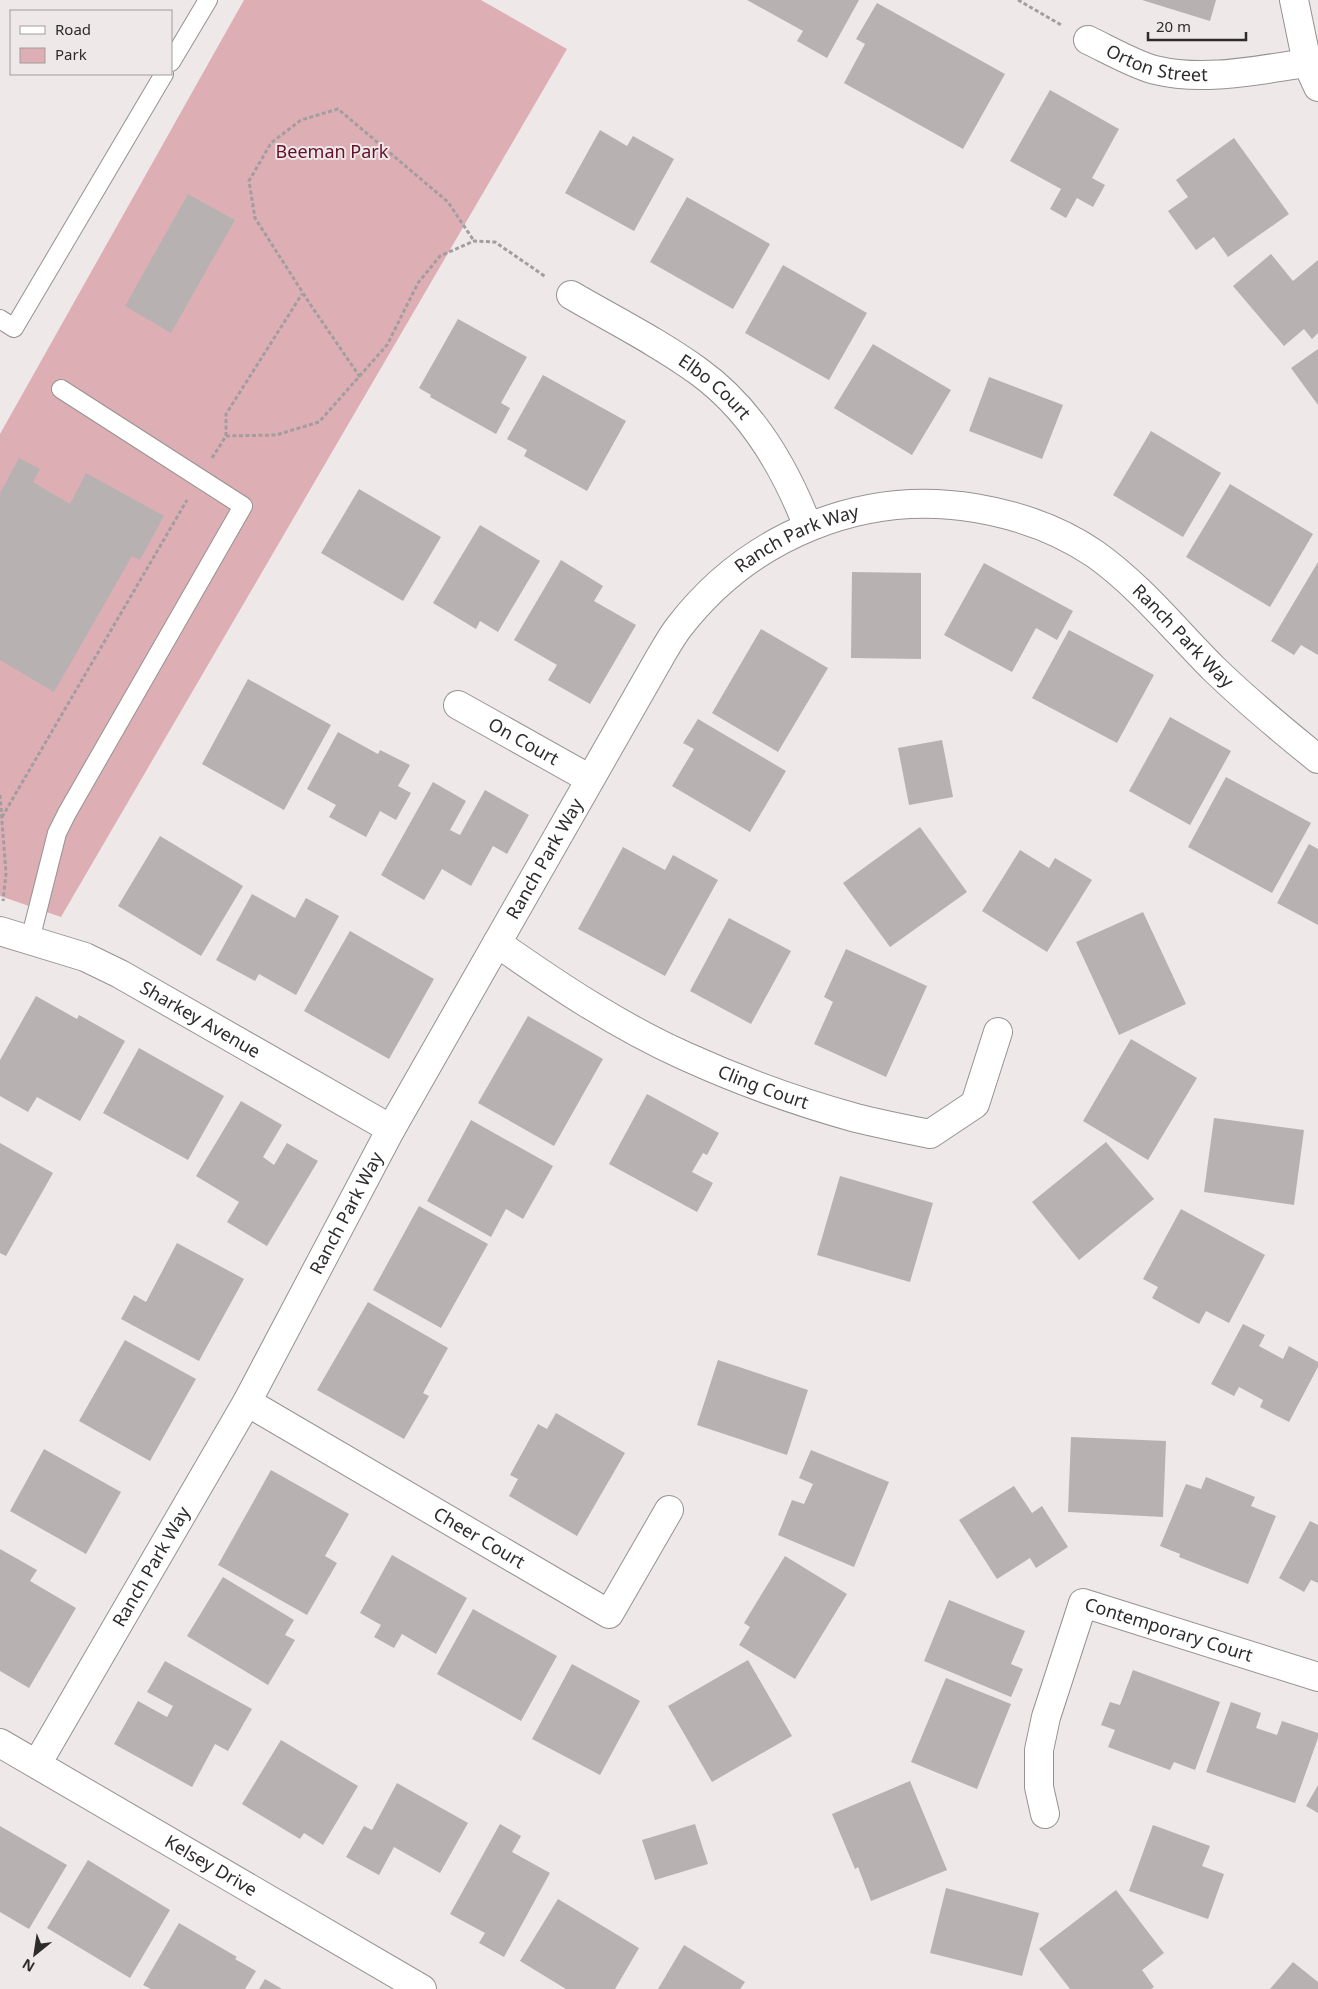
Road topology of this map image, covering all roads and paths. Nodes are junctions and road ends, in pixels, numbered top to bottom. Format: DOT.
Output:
graph roads {
  1 [pos="208,0"];
  2 [pos="1018,0"];
  3 [pos="1294,0"];
  4 [pos="1088,40"];
  5 [pos="172,60"];
  6 [pos="163,75"];
  7 [pos="1313,75"];
  8 [pos="474,241"];
  9 [pos="303,293"];
  10 [pos="571,295"];
  11 [pos="0,320"];
  12 [pos="360,377"];
  13 [pos="61,389"];
  14 [pos="226,436"];
  15 [pos="200,478"];
  16 [pos="808,527"];
  17 [pos="458,705"];
  18 [pos="1318,759"];
  19 [pos="590,779"];
  20 [pos="0,795"];
  21 [pos="2,817"];
  22 [pos="1,918"];
  23 [pos="30,940"];
  24 [pos="497,943"];
  25 [pos="998,1032"];
  26 [pos="391,1129"];
  27 [pos="247,1402"];
  28 [pos="669,1510"];
  29 [pos="1318,1676"];
  30 [pos="0,1743"];
  31 [pos="37,1764"];
  32 [pos="1045,1814"];
  33 [pos="422,1989"];
  1 -- 5 [label="lane"];
  2 -- 4 [label="path, Orton Street"];
  3 -- 7 [label="street"];
  4 -- 7 [label="street, Orton Street"];
  6 -- 11 [label="lane"];
  8 -- 9 [label="path"];
  8 -- 10 [label="path"];
  8 -- 12 [label="path"];
  9 -- 12 [label="path"];
  9 -- 14 [label="path"];
  10 -- 16 [label="street, Elbo Court"];
  12 -- 14 [label="path"];
  13 -- 15 [label="lane"];
  14 -- 15 [label="path"];
  15 -- 21 [label="path"];
  15 -- 23 [label="lane"];
  16 -- 18 [label="street, Ranch Park Way"];
  16 -- 19 [label="street, Ranch Park Way"];
  17 -- 19 [label="street, On Court"];
  19 -- 24 [label="street, Ranch Park Way"];
  20 -- 21 [label="path"];
  21 -- 22 [label="path"];
  22 -- 23 [label="street, Sharkey Avenue"];
  23 -- 26 [label="street, Sharkey Avenue"];
  24 -- 25 [label="street, Cling Court"];
  24 -- 26 [label="street, Ranch Park Way"];
  26 -- 27 [label="street, Ranch Park Way"];
  27 -- 28 [label="street, Cheer Court"];
  27 -- 31 [label="street, Ranch Park Way"];
  29 -- 32 [label="street, Contemporary Court"];
  30 -- 31 [label="street, Kelsey Drive"];
  31 -- 33 [label="street, Kelsey Drive"];
}
